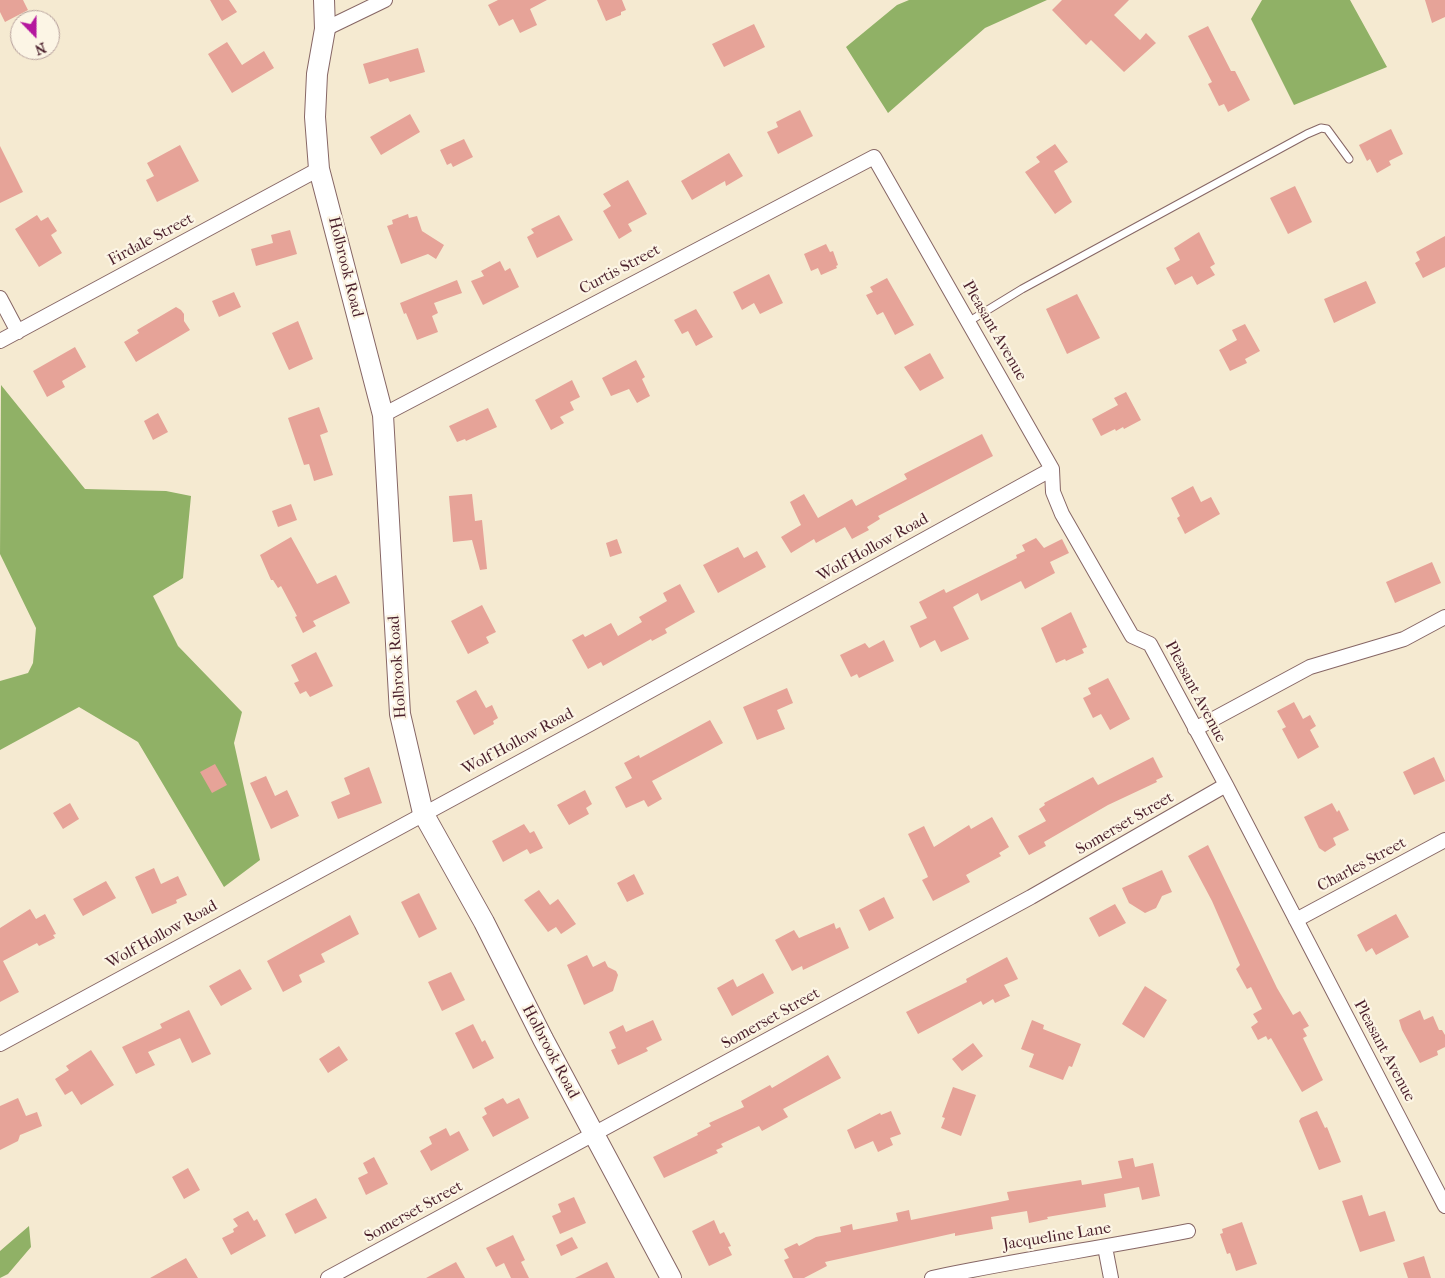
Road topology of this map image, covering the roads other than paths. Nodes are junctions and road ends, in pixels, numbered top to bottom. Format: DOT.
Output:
graph roads {
  1 [pos="324,0"];
  2 [pos="385,0"];
  3 [pos="325,29"];
  4 [pos="874,157"];
  5 [pos="1349,159"];
  6 [pos="319,169"];
  7 [pos="0,298"];
  8 [pos="968,322"];
  9 [pos="18,332"];
  10 [pos="0,342"];
  11 [pos="383,415"];
  12 [pos="1052,469"];
  13 [pos="1445,617"];
  14 [pos="1195,729"];
  15 [pos="1226,785"];
  16 [pos="422,813"];
  17 [pos="1445,840"];
  18 [pos="1296,920"];
  19 [pos="0,1044"];
  20 [pos="593,1133"];
  21 [pos="1445,1206"];
  22 [pos="1188,1231"];
  23 [pos="1105,1248"];
  24 [pos="328,1278"];
  25 [pos="671,1278"];
  26 [pos="932,1278"];
  27 [pos="1111,1278"];
  1 -- 3 [label="street, Holbrook Road"];
  2 -- 3 [label="street"];
  3 -- 6 [label="street, Holbrook Road"];
  4 -- 8 [label="street, Pleasant Avenue"];
  4 -- 11 [label="street, Curtis Street"];
  5 -- 8 [label="lane"];
  6 -- 9 [label="street, Firdale Street"];
  6 -- 11 [label="street, Holbrook Road"];
  7 -- 9 [label="street"];
  8 -- 12 [label="street, Pleasant Avenue"];
  9 -- 10 [label="street, Firdale Street"];
  11 -- 16 [label="street, Holbrook Road"];
  12 -- 14 [label="street, Pleasant Avenue"];
  12 -- 16 [label="street, Wolf Hollow Road"];
  13 -- 14 [label="street"];
  14 -- 15 [label="street, Pleasant Avenue"];
  15 -- 18 [label="street, Pleasant Avenue"];
  15 -- 20 [label="street, Somerset Street"];
  16 -- 19 [label="street, Wolf Hollow Road"];
  16 -- 20 [label="street, Holbrook Road"];
  17 -- 18 [label="street, Charles Street"];
  18 -- 21 [label="street, Pleasant Avenue"];
  20 -- 24 [label="street, Somerset Street"];
  20 -- 25 [label="street, Holbrook Road"];
  22 -- 23 [label="street, Jacqueline Lane"];
  23 -- 26 [label="street, Jacqueline Lane"];
  23 -- 27 [label="street"];
}
